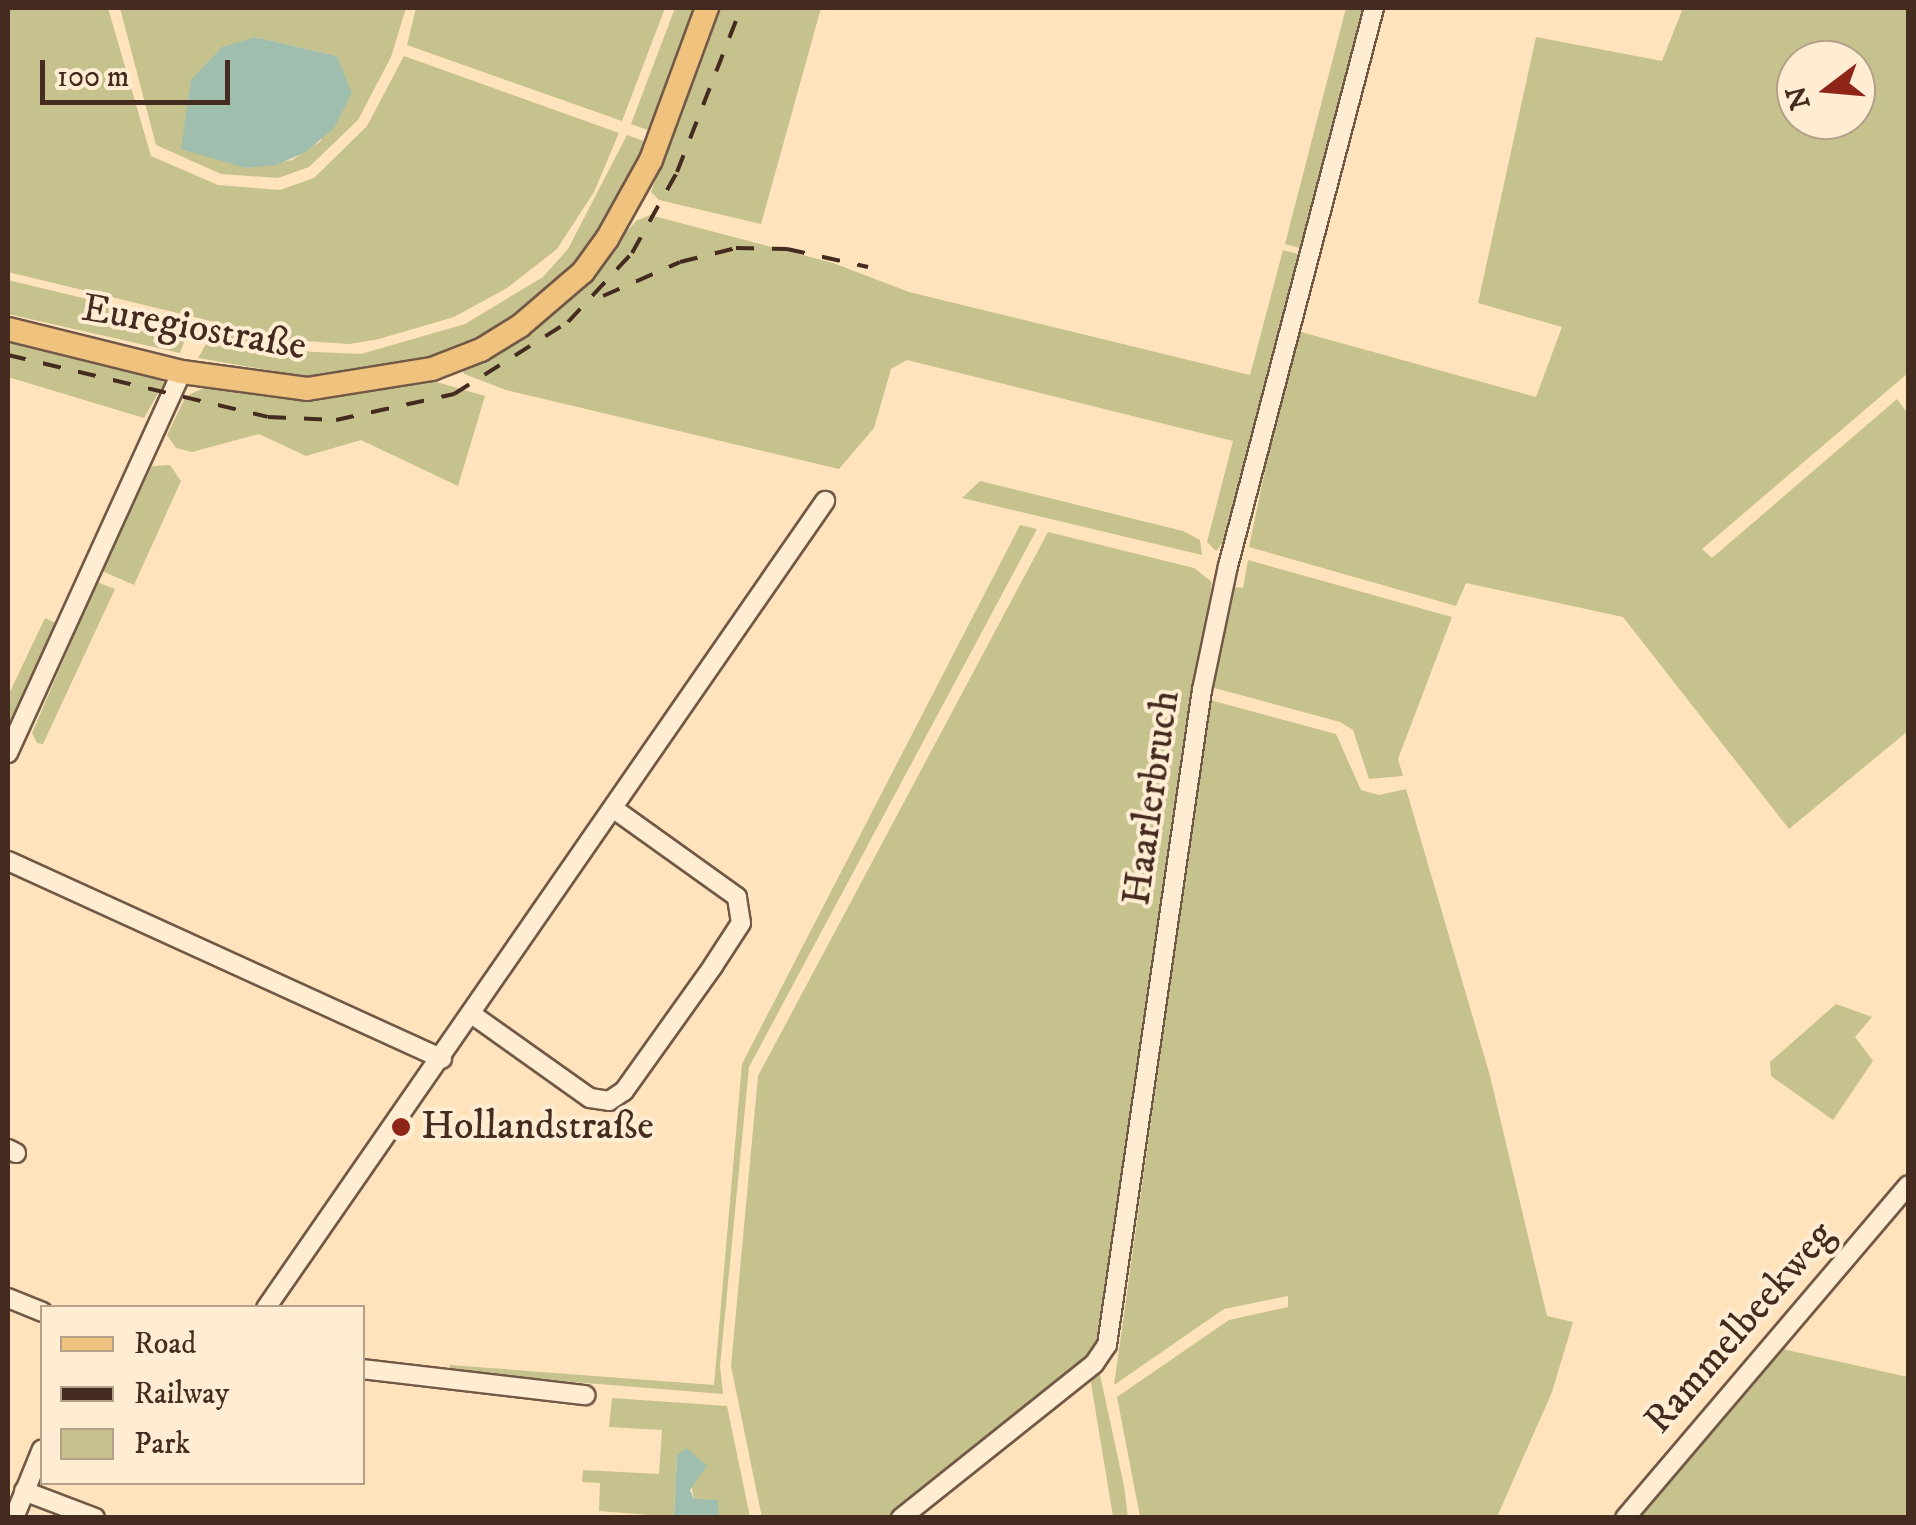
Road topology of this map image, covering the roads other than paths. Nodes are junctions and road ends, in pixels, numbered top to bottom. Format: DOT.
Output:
graph roads {
  1 [pos="706,8"];
  2 [pos="1374,8"];
  3 [pos="8,328"];
  4 [pos="182,372"];
  5 [pos="825,500"];
  6 [pos="8,754"];
  7 [pos="614,809"];
  8 [pos="8,861"];
  9 [pos="473,1016"];
  10 [pos="442,1059"];
  11 [pos="1908,1186"];
  12 [pos="8,1298"];
  13 [pos="268,1305"];
  14 [pos="40,1311"];
  15 [pos="365,1369"];
  16 [pos="585,1395"];
  17 [pos="40,1455"];
  18 [pos="24,1491"];
  19 [pos="14,1518"];
  20 [pos="95,1518"];
  21 [pos="902,1518"];
  22 [pos="1626,1518"];
  1 -- 4 [label="main road, Euregiostraße"];
  2 -- 21 [label="street, Haarlerbruch"];
  3 -- 4 [label="main road, Euregiostraße"];
  4 -- 6 [label="street"];
  5 -- 7 [label="street"];
  7 -- 9 [label="street"];
  7 -- 9 [label="street"];
  8 -- 10 [label="street"];
  9 -- 10 [label="street"];
  10 -- 13 [label="street"];
  11 -- 22 [label="street, Rammelbeekweg"];
  12 -- 14 [label="street"];
  15 -- 16 [label="street"];
  17 -- 18 [label="street"];
  18 -- 19 [label="street"];
  18 -- 20 [label="street"];
}
